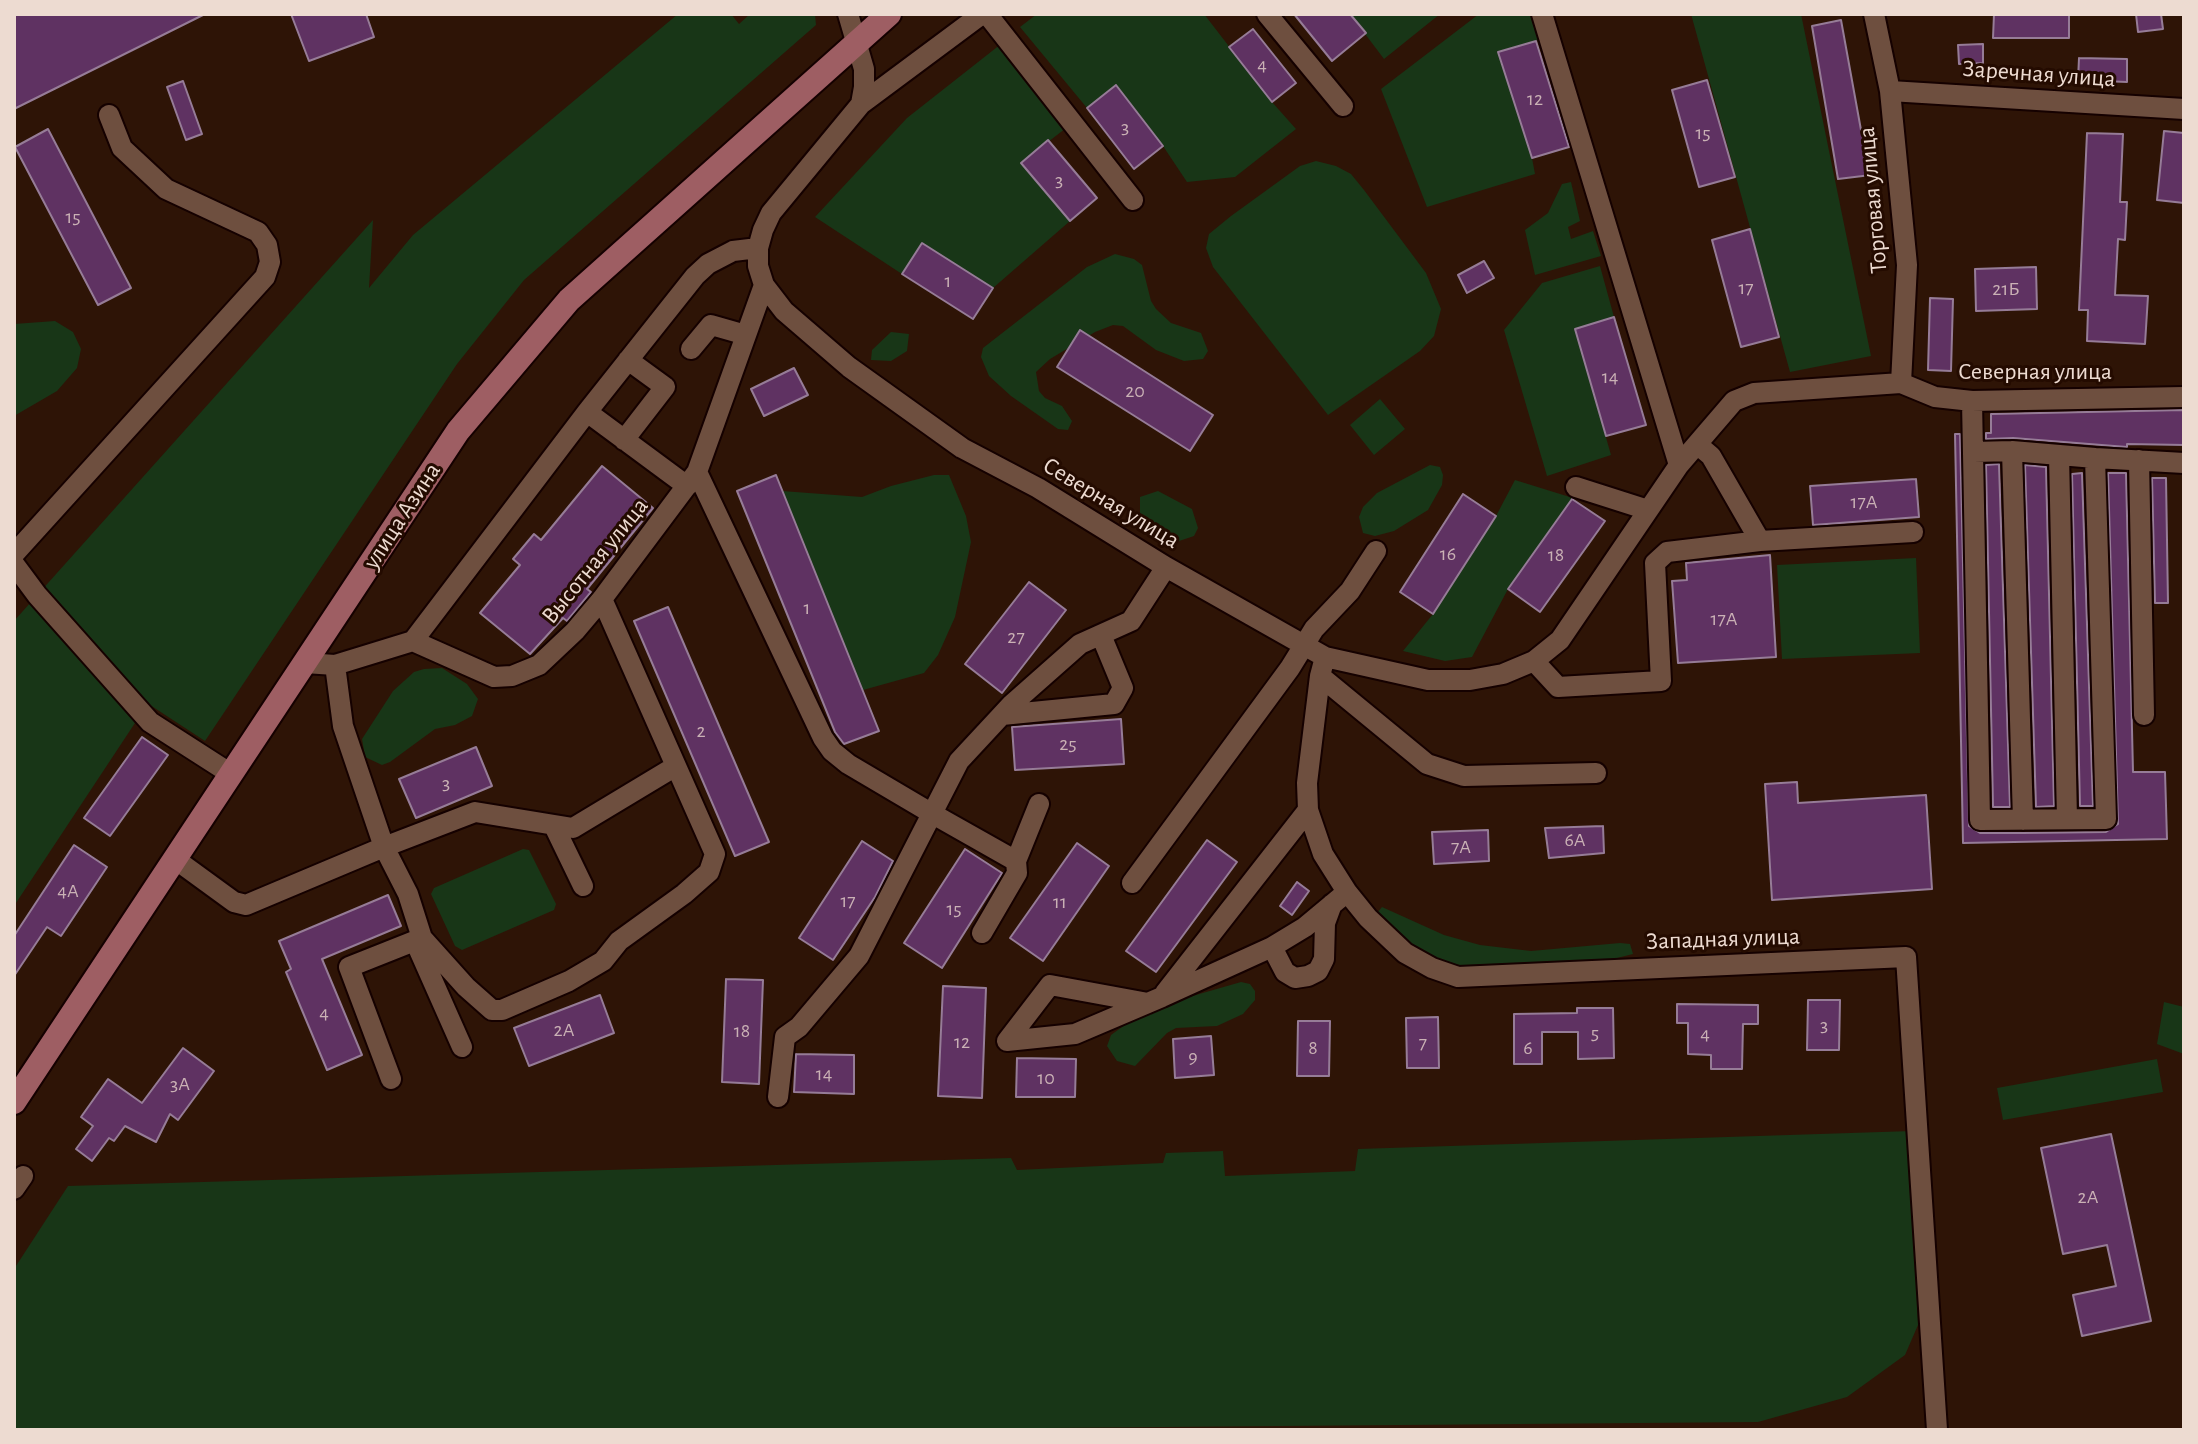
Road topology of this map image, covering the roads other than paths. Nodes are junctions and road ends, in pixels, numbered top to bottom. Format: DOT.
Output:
graph roads {
  1 [pos="848,14"];
  2 [pos="889,14"];
  3 [pos="984,14"];
  4 [pos="1267,14"];
  5 [pos="1542,14"];
  6 [pos="1874,14"];
  7 [pos="857,42"];
  8 [pos="1890,91"];
  9 [pos="861,104"];
  10 [pos="1343,106"];
  11 [pos="2184,109"];
  12 [pos="109,115"];
  13 [pos="1133,200"];
  14 [pos="758,248"];
  15 [pos="764,285"];
  16 [pos="746,335"];
  17 [pos="691,349"];
  18 [pos="628,360"];
  19 [pos="1901,383"];
  20 [pos="2184,397"];
  21 [pos="1972,401"];
  22 [pos="587,412"];
  23 [pos="624,440"];
  24 [pos="1697,444"];
  25 [pos="2012,451"];
  26 [pos="1974,452"];
  27 [pos="2059,455"];
  28 [pos="2095,458"];
  29 [pos="2139,460"];
  30 [pos="2184,463"];
  31 [pos="1679,465"];
  32 [pos="692,479"];
  33 [pos="1576,487"];
  34 [pos="1648,510"];
  35 [pos="1913,532"];
  36 [pos="1760,541"];
  37 [pos="1376,551"];
  38 [pos="14,554"];
  39 [pos="14,564"];
  40 [pos="1166,567"];
  41 [pos="602,599"];
  42 [pos="1101,635"];
  43 [pos="413,641"];
  44 [pos="1305,645"];
  45 [pos="1534,661"];
  46 [pos="305,663"];
  47 [pos="335,665"];
  48 [pos="1322,667"];
  49 [pos="1002,715"];
  50 [pos="2144,715"];
  51 [pos="676,766"];
  52 [pos="1596,773"];
  53 [pos="231,774"];
  54 [pos="1039,804"];
  55 [pos="1308,810"];
  56 [pos="931,813"];
  57 [pos="2067,819"];
  58 [pos="2023,820"];
  59 [pos="554,826"];
  60 [pos="384,847"];
  61 [pos="175,859"];
  62 [pos="1016,861"];
  63 [pos="1132,883"];
  64 [pos="583,886"];
  65 [pos="1340,898"];
  66 [pos="982,933"];
  67 [pos="419,940"];
  68 [pos="1272,947"];
  69 [pos="1155,1000"];
  70 [pos="462,1047"];
  71 [pos="391,1079"];
  72 [pos="778,1097"];
  73 [pos="14,1102"];
  74 [pos="1937,1430"];
  1 -- 7 [label="street"];
  2 -- 7 [label="main road, улица Азина"];
  3 -- 9 [label="street"];
  3 -- 13 [label="street"];
  4 -- 10 [label="street"];
  5 -- 31 [label="street"];
  6 -- 8 [label="street, Торговая улица"];
  7 -- 9 [label="street"];
  7 -- 46 [label="main road, улица Азина"];
  8 -- 11 [label="street, Заречная улица"];
  8 -- 19 [label="street, Торговая улица"];
  9 -- 14 [label="street"];
  12 -- 38 [label="street"];
  14 -- 15 [label="street"];
  14 -- 18 [label="street"];
  15 -- 16 [label="street, Высотная улица"];
  15 -- 40 [label="street, Северная улица"];
  16 -- 17 [label="street"];
  16 -- 32 [label="street, Высотная улица"];
  18 -- 22 [label="street"];
  18 -- 23 [label="street"];
  19 -- 21 [label="street, Северная улица"];
  19 -- 24 [label="street, Северная улица"];
  20 -- 21 [label="street, Северная улица"];
  21 -- 26 [label="street"];
  22 -- 23 [label="street"];
  22 -- 43 [label="street"];
  23 -- 32 [label="street"];
  24 -- 31 [label="street, Северная улица"];
  24 -- 36 [label="street"];
  25 -- 26 [label="street"];
  25 -- 27 [label="street"];
  25 -- 58 [label="street"];
  26 -- 58 [label="street"];
  27 -- 28 [label="street"];
  27 -- 57 [label="street"];
  28 -- 29 [label="street"];
  28 -- 57 [label="street"];
  29 -- 30 [label="street"];
  29 -- 50 [label="street"];
  31 -- 34 [label="street, Северная улица"];
  32 -- 41 [label="street, Высотная улица"];
  32 -- 56 [label="street"];
  33 -- 34 [label="street"];
  34 -- 45 [label="street, Северная улица"];
  35 -- 36 [label="street"];
  36 -- 45 [label="street"];
  37 -- 44 [label="street"];
  39 -- 53 [label="street"];
  40 -- 42 [label="street"];
  40 -- 44 [label="street, Северная улица"];
  41 -- 43 [label="street, Высотная улица"];
  41 -- 51 [label="street"];
  42 -- 49 [label="street"];
  42 -- 49 [label="street"];
  43 -- 47 [label="street"];
  44 -- 48 [label="street, Северная улица"];
  44 -- 63 [label="street"];
  45 -- 48 [label="street, Северная улица"];
  46 -- 47 [label="street"];
  46 -- 53 [label="main road, улица Азина"];
  47 -- 60 [label="street"];
  48 -- 52 [label="street"];
  48 -- 55 [label="street, Западная улица"];
  49 -- 56 [label="street"];
  51 -- 59 [label="street"];
  51 -- 67 [label="street"];
  53 -- 61 [label="main road, улица Азина"];
  54 -- 62 [label="street"];
  55 -- 65 [label="street, Западная улица"];
  55 -- 69 [label="street"];
  56 -- 62 [label="street"];
  56 -- 72 [label="street"];
  57 -- 58 [label="street"];
  59 -- 60 [label="street"];
  59 -- 64 [label="street"];
  60 -- 61 [label="street"];
  60 -- 67 [label="street"];
  61 -- 73 [label="main road, улица Азина"];
  62 -- 66 [label="street"];
  65 -- 68 [label="street"];
  65 -- 68 [label="street"];
  65 -- 74 [label="street, Западная улица"];
  67 -- 70 [label="street"];
  67 -- 71 [label="street"];
  68 -- 69 [label="street"];
  69 -- 69 [label="street"];
}
